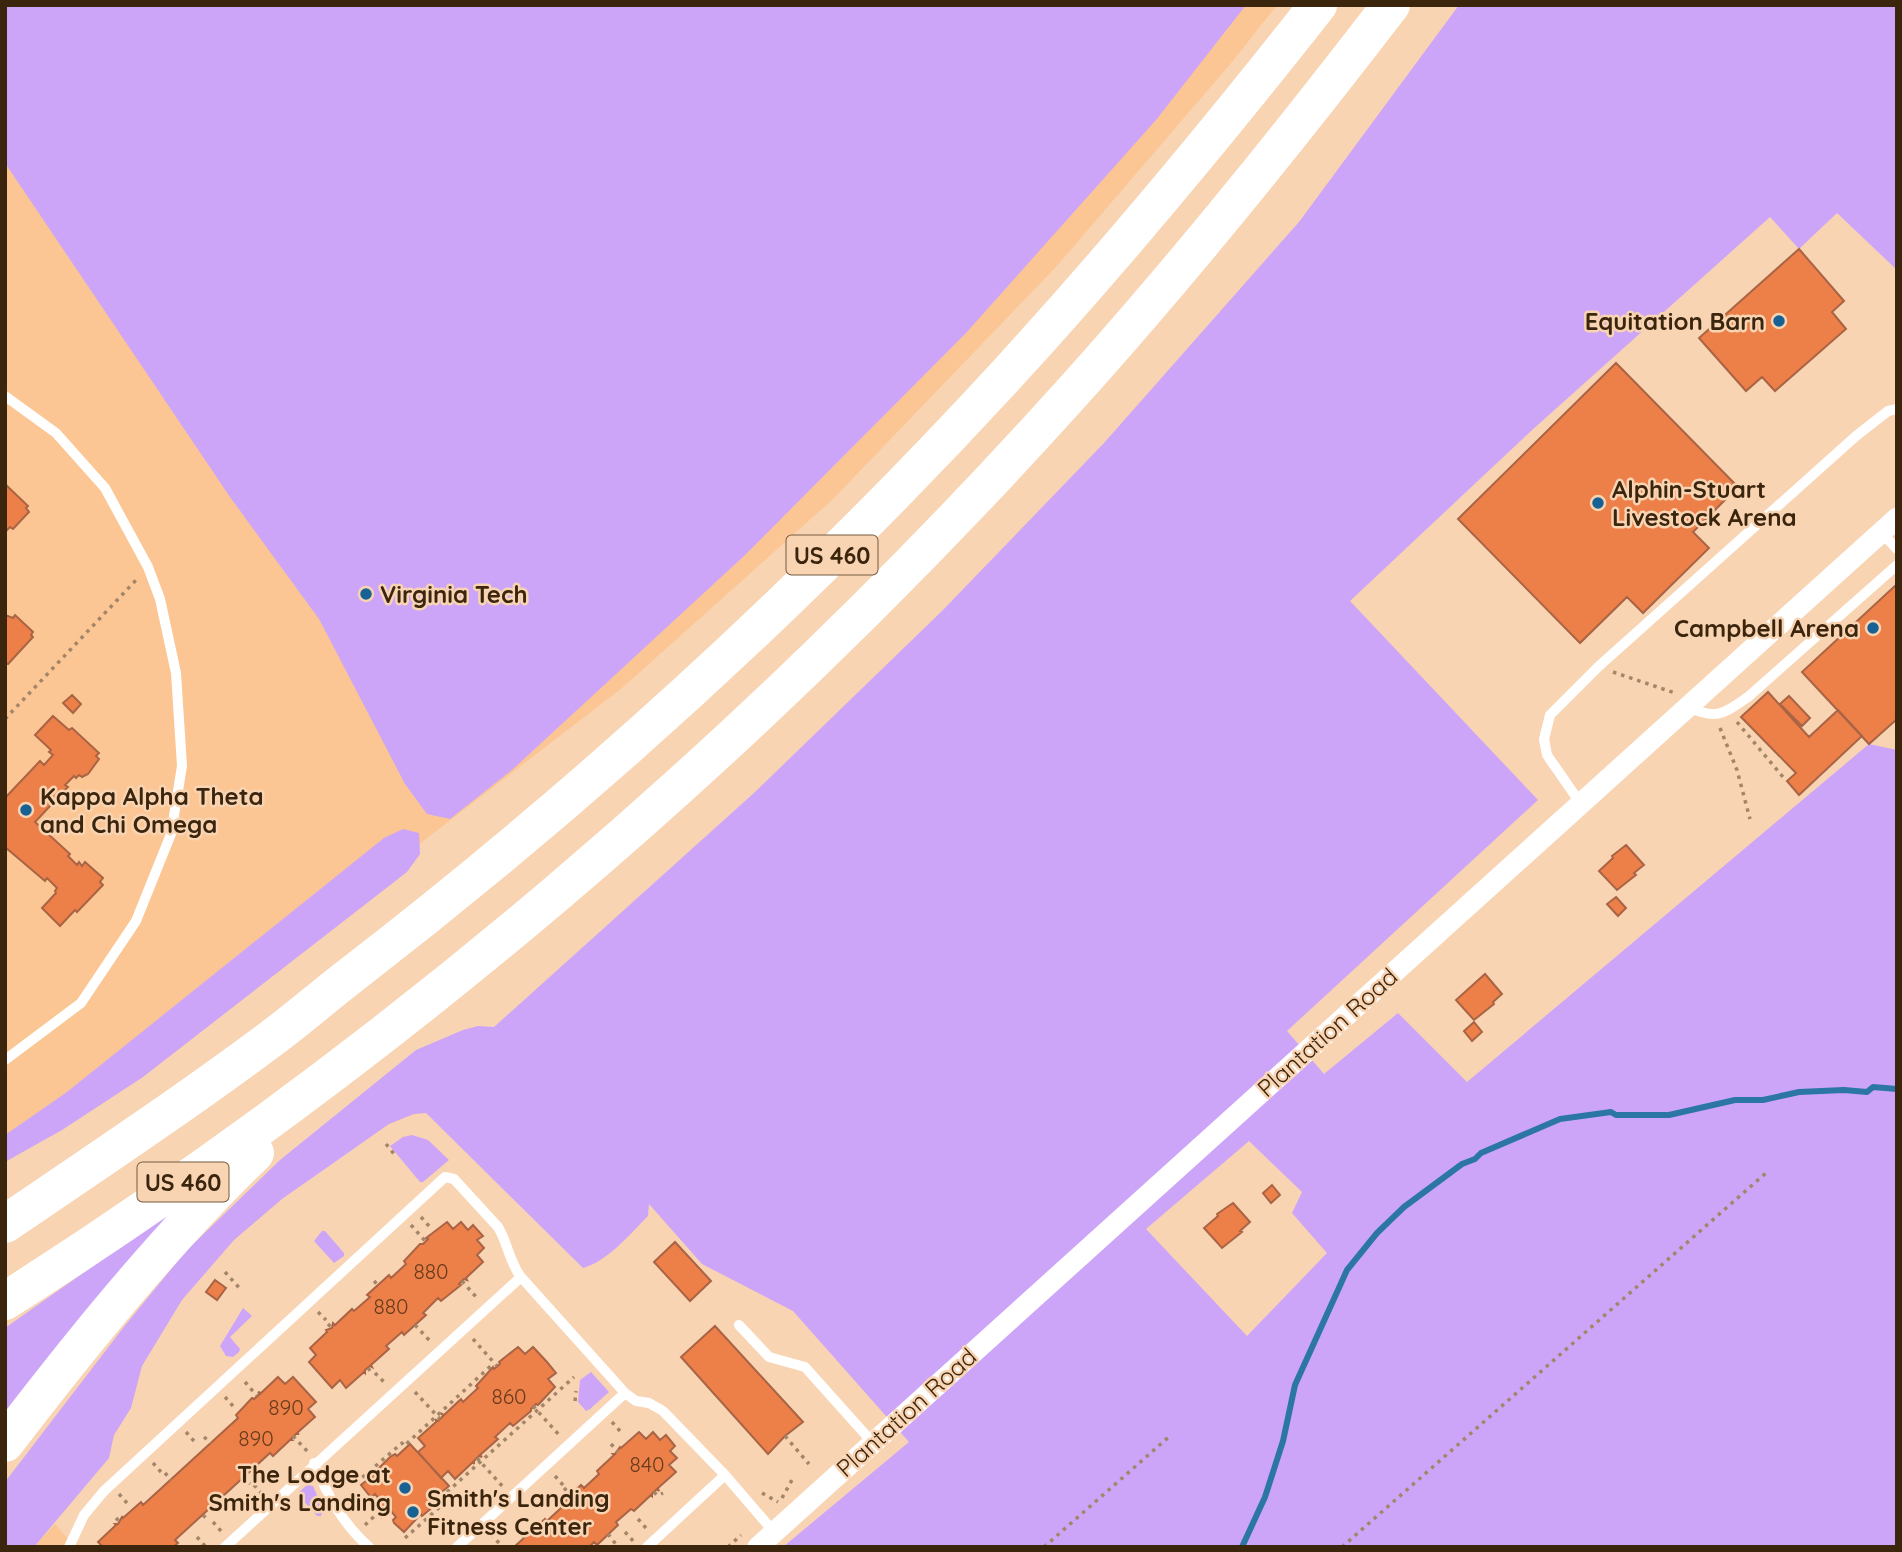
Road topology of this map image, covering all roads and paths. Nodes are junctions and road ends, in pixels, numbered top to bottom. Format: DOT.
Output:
graph roads {
  1 [pos="1318,5"];
  2 [pos="1391,5"];
  3 [pos="5,396"];
  4 [pos="1897,409"];
  5 [pos="1889,525"];
  6 [pos="1897,549"];
  7 [pos="1897,565"];
  8 [pos="148,567"];
  9 [pos="1598,667"];
  10 [pos="1684,701"];
  11 [pos="1727,711"];
  12 [pos="1715,716"];
  13 [pos="5,719"];
  14 [pos="1783,777"];
  15 [pos="1581,804"];
  16 [pos="1750,819"];
  17 [pos="355,1055"];
  18 [pos="5,1060"];
  19 [pos="386,1144"];
  20 [pos="395,1156"];
  21 [pos="1767,1172"];
  22 [pos="5,1224"];
  23 [pos="420,1235"];
  24 [pos="426,1241"];
  25 [pos="225,1272"];
  26 [pos="521,1277"];
  27 [pos="462,1281"];
  28 [pos="468,1288"];
  29 [pos="242,1292"];
  30 [pos="5,1301"];
  31 [pos="328,1324"];
  32 [pos="415,1325"];
  33 [pos="739,1325"];
  34 [pos="332,1328"];
  35 [pos="421,1331"];
  36 [pos="480,1347"];
  37 [pos="574,1377"];
  38 [pos="242,1378"];
  39 [pos="576,1391"];
  40 [pos="625,1393"];
  41 [pos="257,1396"];
  42 [pos="422,1400"];
  43 [pos="575,1401"];
  44 [pos="533,1406"];
  45 [pos="537,1410"];
  46 [pos="439,1417"];
  47 [pos="552,1426"];
  48 [pos="1171,1435"];
  49 [pos="293,1436"];
  50 [pos="785,1436"];
  51 [pos="204,1437"];
  52 [pos="617,1438"];
  53 [pos="5,1443"];
  54 [pos="211,1443"];
  55 [pos="873,1443"];
  56 [pos="395,1449"];
  57 [pos="618,1452"];
  58 [pos="400,1454"];
  59 [pos="312,1459"];
  60 [pos="479,1460"];
  61 [pos="809,1464"];
  62 [pos="165,1473"];
  63 [pos="725,1475"];
  64 [pos="243,1478"];
  65 [pos="495,1478"];
  66 [pos="793,1478"];
  67 [pos="171,1480"];
  68 [pos="356,1483"];
  69 [pos="250,1485"];
  70 [pos="564,1488"];
  71 [pos="758,1490"];
  72 [pos="654,1492"];
  73 [pos="661,1494"];
  74 [pos="571,1495"];
  75 [pos="438,1497"];
  76 [pos="443,1504"];
  77 [pos="381,1510"];
  78 [pos="203,1514"];
  79 [pos="374,1516"];
  80 [pos="209,1521"];
  81 [pos="517,1530"];
  82 [pos="625,1532"];
  83 [pos="775,1532"];
  84 [pos="608,1534"];
  85 [pos="197,1537"];
  86 [pos="405,1538"];
  87 [pos="524,1538"];
  88 [pos="750,1540"];
  89 [pos="69,1547"];
  90 [pos="206,1547"];
  91 [pos="225,1547"];
  92 [pos="369,1547"];
  93 [pos="457,1547"];
  94 [pos="618,1547"];
  95 [pos="638,1547"];
  96 [pos="647,1547"];
  97 [pos="728,1547"];
  98 [pos="1044,1547"];
  99 [pos="1342,1547"];
  1 -- 22 [label="highway, US 460"];
  2 -- 17 [label="highway, US 460"];
  3 -- 8 [label="lane"];
  4 -- 9 [label="lane"];
  5 -- 6 [label="lane"];
  5 -- 10 [label="street, Plantation Road"];
  7 -- 11 [label="lane"];
  8 -- 13 [label="path"];
  8 -- 18 [label="lane"];
  9 -- 10 [label="path"];
  9 -- 15 [label="lane"];
  10 -- 12 [label="lane"];
  10 -- 15 [label="street, Plantation Road"];
  11 -- 12 [label="lane"];
  11 -- 14 [label="path"];
  12 -- 16 [label="path"];
  15 -- 55 [label="street, Plantation Road"];
  17 -- 30 [label="highway, US 460"];
  17 -- 53 [label="highway"];
  19 -- 20 [label="path"];
  21 -- 99 [label="path"];
  23 -- 24 [label="path"];
  25 -- 29 [label="path"];
  26 -- 40 [label="lane"];
  26 -- 59 [label="lane"];
  26 -- 89 [label="lane"];
  27 -- 28 [label="path"];
  31 -- 34 [label="path"];
  32 -- 35 [label="path"];
  33 -- 55 [label="lane"];
  36 -- 46 [label="path"];
  37 -- 45 [label="path"];
  38 -- 41 [label="path"];
  39 -- 43 [label="path"];
  40 -- 63 [label="lane"];
  40 -- 93 [label="lane"];
  42 -- 46 [label="path"];
  44 -- 45 [label="path"];
  45 -- 47 [label="path"];
  45 -- 60 [label="path"];
  46 -- 56 [label="path"];
  48 -- 98 [label="path"];
  49 -- 59 [label="path"];
  50 -- 61 [label="path"];
  51 -- 54 [label="path"];
  52 -- 57 [label="path"];
  55 -- 83 [label="street, Plantation Road"];
  56 -- 58 [label="path"];
  56 -- 68 [label="path"];
  59 -- 91 [label="lane"];
  59 -- 92 [label="lane"];
  60 -- 65 [label="path"];
  60 -- 76 [label="path"];
  62 -- 67 [label="path"];
  63 -- 83 [label="lane"];
  63 -- 96 [label="lane"];
  64 -- 69 [label="path"];
  66 -- 71 [label="path"];
  70 -- 74 [label="path"];
  72 -- 73 [label="path"];
  75 -- 76 [label="path"];
  76 -- 86 [label="path"];
  77 -- 79 [label="path"];
  78 -- 80 [label="path"];
  81 -- 87 [label="path"];
  82 -- 95 [label="path"];
  83 -- 88 [label="street, Plantation Road"];
  84 -- 94 [label="path"];
  85 -- 90 [label="path"];
  88 -- 97 [label="path"];
}
